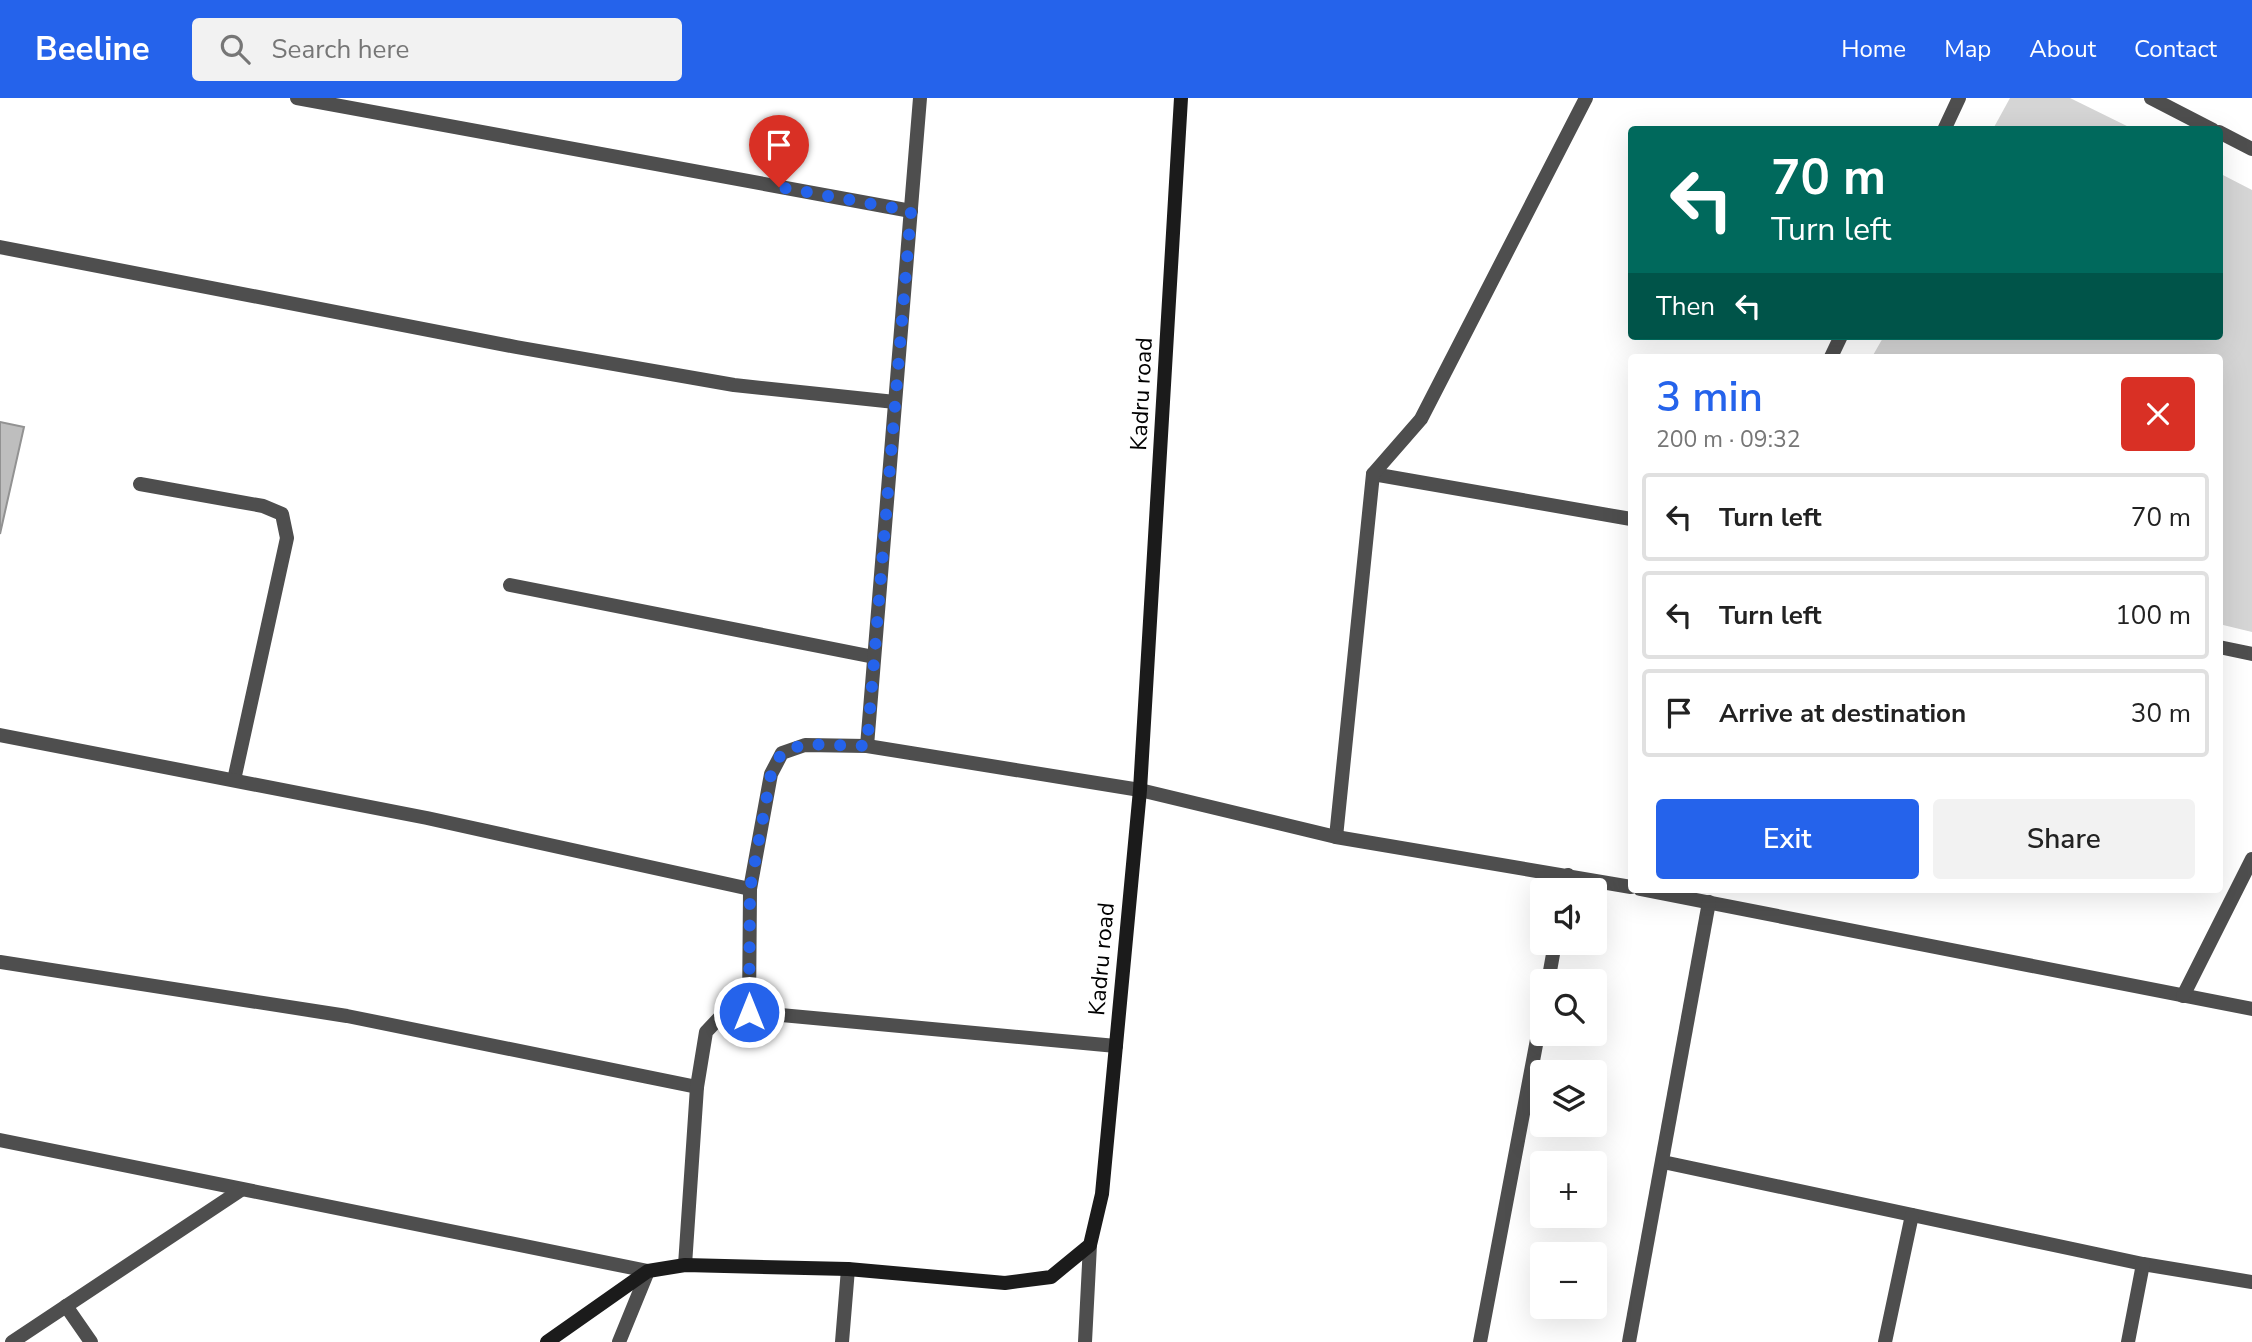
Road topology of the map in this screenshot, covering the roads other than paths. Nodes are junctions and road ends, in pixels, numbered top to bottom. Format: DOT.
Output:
graph roads {
  1 [pos="297,98"];
  2 [pos="920,98"];
  3 [pos="1181,98"];
  4 [pos="1586,98"];
  5 [pos="1959,98"];
  6 [pos="2151,98"];
  7 [pos="1946,126"];
  8 [pos="2205,126"];
  9 [pos="2223,134"];
  10 [pos="2252,149"];
  11 [pos="911,211"];
  12 [pos="0,247"];
  13 [pos="895,402"];
  14 [pos="1373,474"];
  15 [pos="139,484"];
  16 [pos="1628,518"];
  17 [pos="510,586"];
  18 [pos="2223,648"];
  19 [pos="2252,654"];
  20 [pos="874,657"];
  21 [pos="0,735"];
  22 [pos="867,746"];
  23 [pos="234,780"];
  24 [pos="1140,790"];
  25 [pos="1336,836"];
  26 [pos="2252,859"];
  27 [pos="1567,875"];
  28 [pos="1566,878"];
  29 [pos="1628,886"];
  30 [pos="750,889"];
  31 [pos="1661,893"];
  32 [pos="1709,902"];
  33 [pos="0,962"];
  34 [pos="2183,996"];
  35 [pos="2252,1009"];
  36 [pos="749,1012"];
  37 [pos="1116,1046"];
  38 [pos="1536,1046"];
  39 [pos="697,1087"];
  40 [pos="0,1140"];
  41 [pos="1663,1162"];
  42 [pos="241,1189"];
  43 [pos="1912,1215"];
  44 [pos="1090,1245"];
  45 [pos="2143,1264"];
  46 [pos="685,1265"];
  47 [pos="848,1269"];
  48 [pos="648,1271"];
  49 [pos="2252,1282"];
  50 [pos="66,1306"];
  51 [pos="12,1342"];
  52 [pos="91,1342"];
  53 [pos="547,1342"];
  54 [pos="619,1342"];
  55 [pos="842,1342"];
  56 [pos="1085,1342"];
  57 [pos="1480,1342"];
  58 [pos="1629,1342"];
  59 [pos="1885,1342"];
  60 [pos="2128,1342"];
  1 -- 11 [label="street"];
  2 -- 11 [label="street"];
  3 -- 24 [label="main road, Kadru road"];
  4 -- 14 [label="street"];
  5 -- 7 [label="street"];
  6 -- 8 [label="street"];
  9 -- 10 [label="street"];
  11 -- 13 [label="street"];
  12 -- 13 [label="street"];
  13 -- 20 [label="street"];
  14 -- 16 [label="street"];
  14 -- 25 [label="street"];
  15 -- 23 [label="street"];
  17 -- 20 [label="street"];
  18 -- 19 [label="street"];
  20 -- 22 [label="street"];
  21 -- 23 [label="street"];
  22 -- 24 [label="street"];
  22 -- 30 [label="street"];
  23 -- 30 [label="street"];
  24 -- 25 [label="street"];
  24 -- 37 [label="main road, Kadru road"];
  25 -- 27 [label="street"];
  26 -- 34 [label="street"];
  27 -- 28 [label="street"];
  27 -- 29 [label="street"];
  30 -- 36 [label="street"];
  31 -- 32 [label="street"];
  32 -- 34 [label="street"];
  32 -- 41 [label="street"];
  33 -- 39 [label="street"];
  34 -- 35 [label="street"];
  36 -- 37 [label="street"];
  36 -- 39 [label="street"];
  37 -- 44 [label="main road, Kadru road"];
  38 -- 57 [label="street"];
  39 -- 46 [label="street"];
  40 -- 42 [label="street"];
  41 -- 43 [label="street"];
  41 -- 58 [label="street"];
  42 -- 48 [label="street"];
  42 -- 50 [label="street"];
  43 -- 45 [label="street"];
  43 -- 59 [label="street"];
  44 -- 47 [label="main road"];
  44 -- 56 [label="street"];
  45 -- 49 [label="street"];
  45 -- 60 [label="street"];
  46 -- 47 [label="main road"];
  46 -- 48 [label="main road"];
  47 -- 55 [label="street"];
  48 -- 53 [label="main road"];
  48 -- 54 [label="street"];
  50 -- 51 [label="street"];
  50 -- 52 [label="street"];
}
